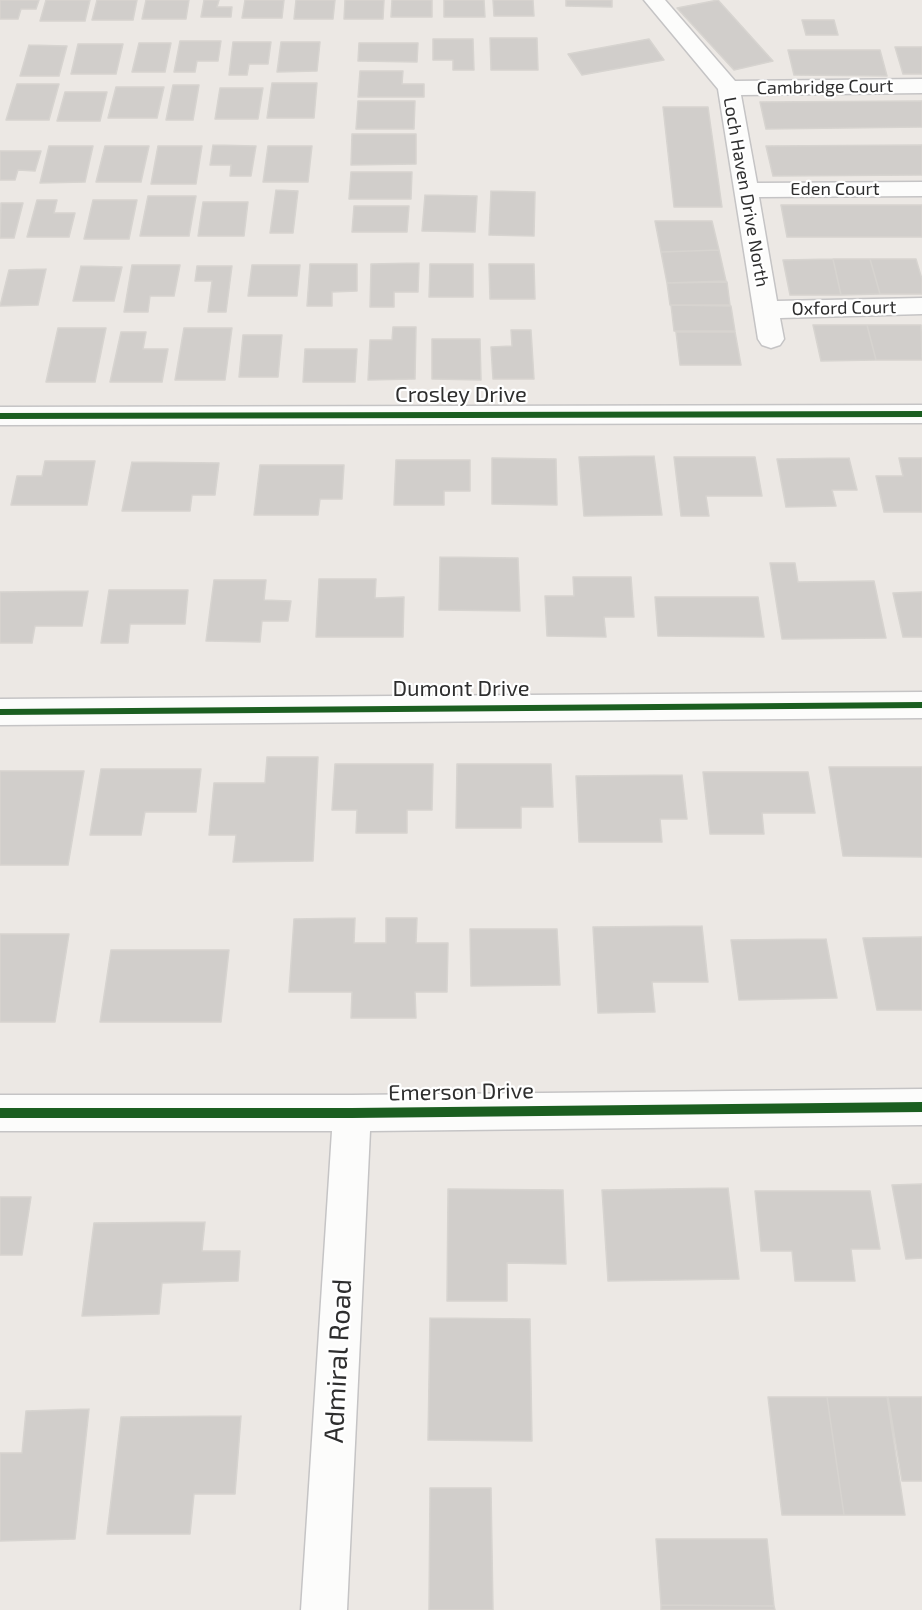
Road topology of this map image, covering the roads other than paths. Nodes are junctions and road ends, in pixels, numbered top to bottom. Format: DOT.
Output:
graph roads {
  1 [pos="654,0"];
  2 [pos="922,86"];
  3 [pos="729,88"];
  4 [pos="922,189"];
  5 [pos="747,190"];
  6 [pos="922,306"];
  7 [pos="766,310"];
  8 [pos="771,339"];
  9 [pos="922,414"];
  10 [pos="0,416"];
  11 [pos="922,705"];
  12 [pos="0,712"];
  13 [pos="922,1107"];
  14 [pos="0,1113"];
  15 [pos="352,1113"];
  16 [pos="324,1610"];
  1 -- 3 [label="street, Loch Haven Drive North"];
  2 -- 3 [label="street, Cambridge Court"];
  3 -- 5 [label="street, Loch Haven Drive North"];
  4 -- 5 [label="street, Eden Court"];
  5 -- 7 [label="street, Loch Haven Drive North"];
  6 -- 7 [label="street, Oxford Court"];
  7 -- 8 [label="street, Loch Haven Drive North"];
  9 -- 10 [label="street, Crosley Drive"];
  11 -- 12 [label="street, Dumont Drive"];
  13 -- 15 [label="street, Emerson Drive"];
  14 -- 15 [label="street, Emerson Drive"];
  15 -- 16 [label="street, Admiral Road"];
}
